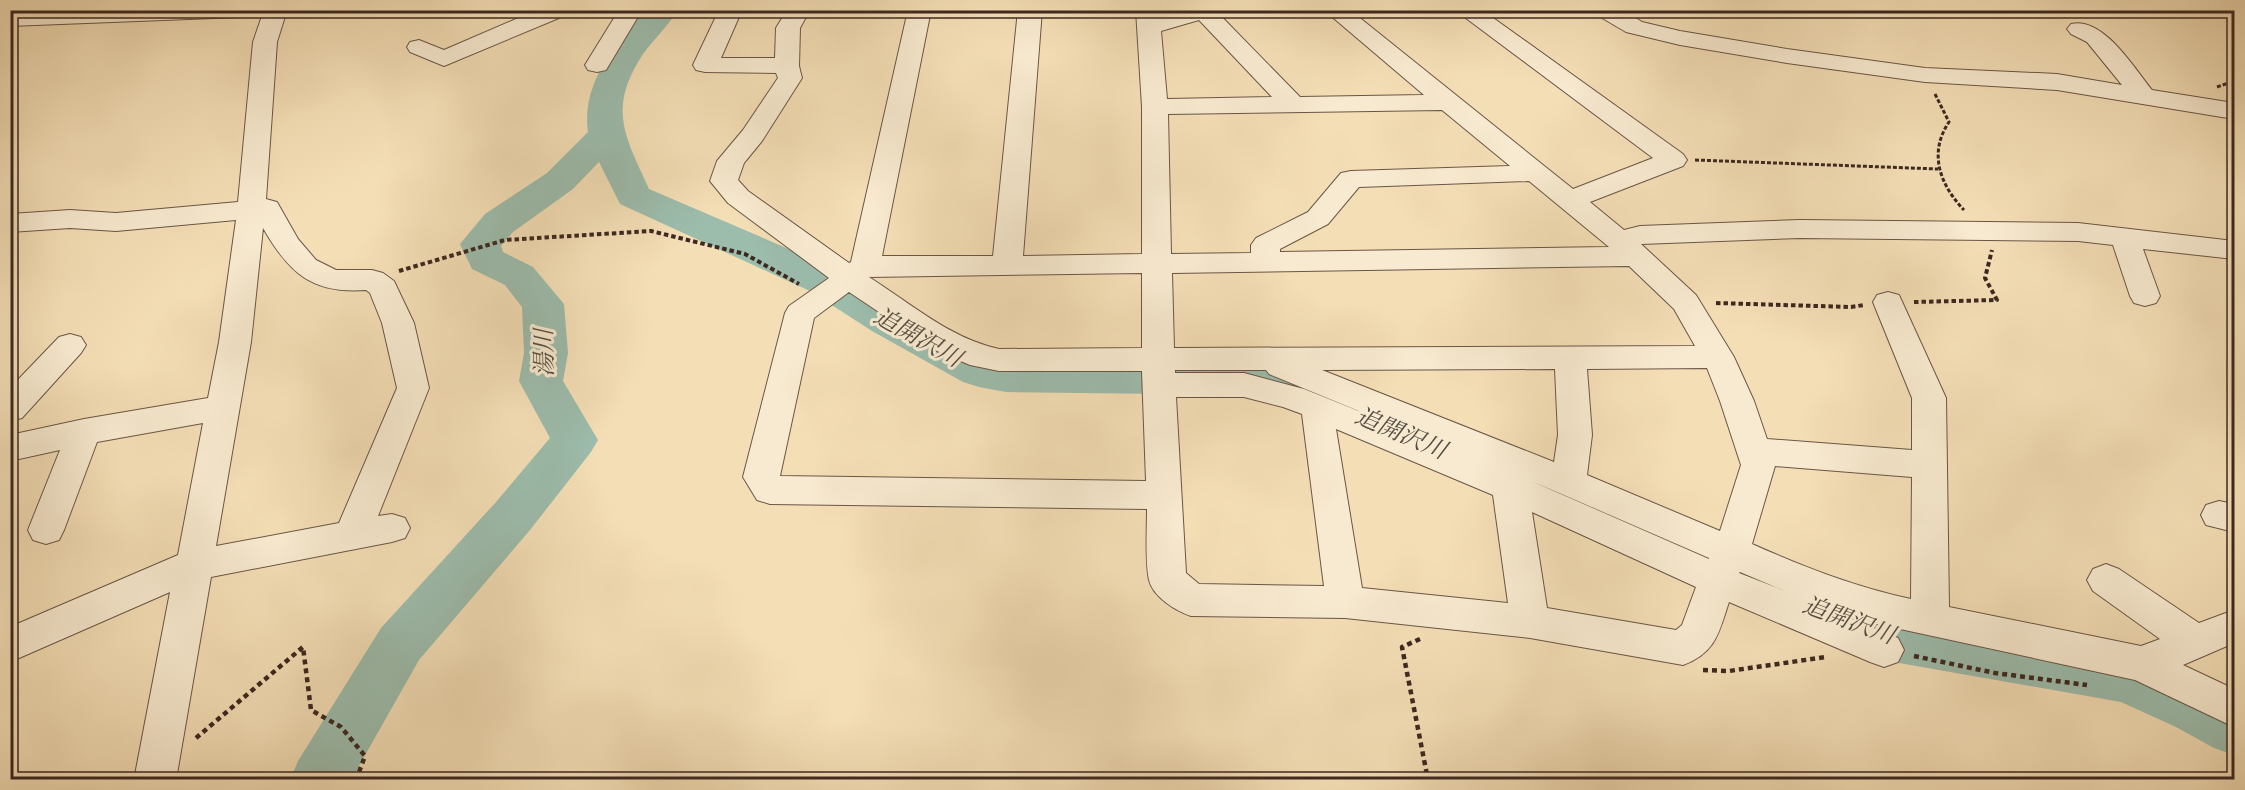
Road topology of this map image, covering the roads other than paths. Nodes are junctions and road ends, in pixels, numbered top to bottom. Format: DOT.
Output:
graph roads {
  1 [pos="240,10"];
  2 [pos="276,10"];
  3 [pos="558,10"];
  4 [pos="631,10"];
  5 [pos="731,10"];
  6 [pos="799,10"];
  7 [pos="920,10"];
  8 [pos="1030,10"];
  9 [pos="1335,10"];
  10 [pos="1466,10"];
  11 [pos="1605,10"];
  12 [pos="1206,11"];
  13 [pos="188,12"];
  14 [pos="10,18"];
  15 [pos="1149,19"];
  16 [pos="2079,29"];
  17 [pos="419,47"];
  18 [pos="597,65"];
  19 [pos="787,66"];
  20 [pos="2144,96"];
  21 [pos="1446,102"];
  22 [pos="1293,104"];
  23 [pos="1155,107"];
  24 [pos="2235,111"];
  25 [pos="1535,173"];
  26 [pos="1570,200"];
  27 [pos="251,209"];
  28 [pos="10,223"];
  29 [pos="2124,236"];
  30 [pos="1626,248"];
  31 [pos="2235,250"];
  32 [pos="1266,263"];
  33 [pos="1157,264"];
  34 [pos="1007,266"];
  35 [pos="840,283"];
  36 [pos="2145,296"];
  37 [pos="1888,302"];
  38 [pos="70,345"];
  39 [pos="1570,357"];
  40 [pos="1718,357"];
  41 [pos="1264,360"];
  42 [pos="1158,372"];
  43 [pos="222,408"];
  44 [pos="1318,408"];
  45 [pos="10,409"];
  46 [pos="84,432"];
  47 [pos="10,448"];
  48 [pos="1755,451"];
  49 [pos="1929,465"];
  50 [pos="1569,482"];
  51 [pos="1510,487"];
  52 [pos="1164,495"];
  53 [pos="392,528"];
  54 [pos="46,530"];
  55 [pos="352,535"];
  56 [pos="193,565"];
  57 [pos="1723,566"];
  58 [pos="2106,580"];
  59 [pos="1345,602"];
  60 [pos="1930,617"];
  61 [pos="1530,622"];
  62 [pos="2234,626"];
  63 [pos="2196,642"];
  64 [pos="10,645"];
  65 [pos="1884,650"];
  66 [pos="2142,664"];
  67 [pos="2235,709"];
  68 [pos="155,780"];
  1 -- 13 [label="street"];
  2 -- 27 [label="street"];
  3 -- 17 [label="street"];
  4 -- 18 [label="street"];
  5 -- 19 [label="street"];
  6 -- 19 [label="street"];
  7 -- 35 [label="street"];
  8 -- 34 [label="street"];
  9 -- 21 [label="street"];
  10 -- 26 [label="street"];
  11 -- 20 [label="street"];
  12 -- 15 [label="street"];
  12 -- 22 [label="street"];
  13 -- 14 [label="street"];
  15 -- 23 [label="street"];
  16 -- 20 [label="street"];
  19 -- 35 [label="street"];
  20 -- 24 [label="street"];
  21 -- 22 [label="street"];
  21 -- 25 [label="street"];
  22 -- 23 [label="street"];
  23 -- 33 [label="street"];
  25 -- 26 [label="street"];
  25 -- 32 [label="street"];
  26 -- 30 [label="street"];
  27 -- 28 [label="street"];
  27 -- 43 [label="street"];
  27 -- 55 [label="street"];
  29 -- 30 [label="street"];
  29 -- 31 [label="street"];
  29 -- 36 [label="street"];
  30 -- 32 [label="street"];
  30 -- 40 [label="street"];
  32 -- 33 [label="street"];
  33 -- 34 [label="street"];
  33 -- 42 [label="street"];
  34 -- 35 [label="street"];
  35 -- 42 [label="street"];
  35 -- 52 [label="street"];
  37 -- 49 [label="street"];
  38 -- 45 [label="street"];
  39 -- 40 [label="street"];
  39 -- 41 [label="street"];
  39 -- 50 [label="street"];
  40 -- 48 [label="street"];
  41 -- 42 [label="street"];
  41 -- 50 [label="street"];
  42 -- 44 [label="street"];
  42 -- 52 [label="street"];
  43 -- 46 [label="street"];
  43 -- 56 [label="street"];
  44 -- 51 [label="street"];
  44 -- 59 [label="street"];
  46 -- 47 [label="street"];
  46 -- 54 [label="street"];
  48 -- 49 [label="street"];
  48 -- 57 [label="street"];
  49 -- 60 [label="street"];
  50 -- 57 [label="street"];
  51 -- 57 [label="street"];
  51 -- 61 [label="street"];
  52 -- 59 [label="street"];
  53 -- 55 [label="street"];
  55 -- 56 [label="street"];
  56 -- 64 [label="street"];
  56 -- 68 [label="street"];
  57 -- 60 [label="street"];
  57 -- 61 [label="street"];
  57 -- 65 [label="street"];
  58 -- 63 [label="street"];
  59 -- 61 [label="street"];
  60 -- 66 [label="street"];
  62 -- 63 [label="street"];
  63 -- 66 [label="street"];
  66 -- 67 [label="street"];
}
